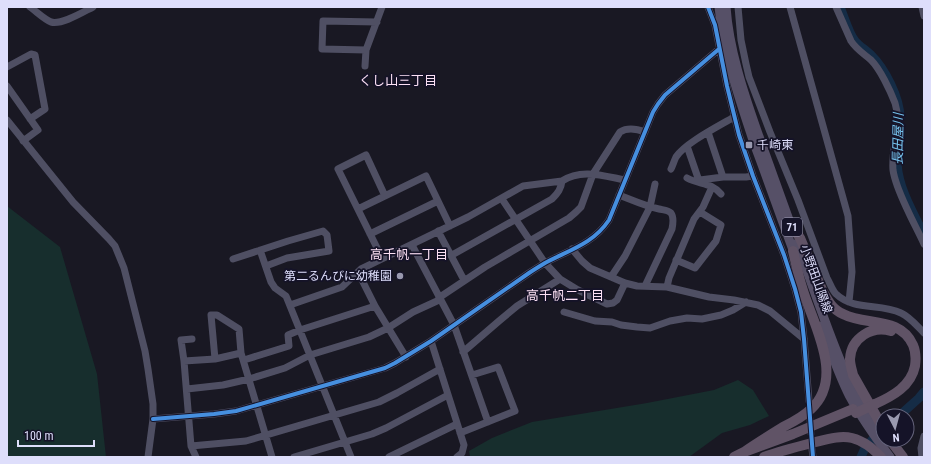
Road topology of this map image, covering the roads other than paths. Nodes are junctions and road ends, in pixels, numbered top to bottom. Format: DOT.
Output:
graph roads {
  1 [pos="30,7"];
  2 [pos="92,7"];
  3 [pos="382,7"];
  4 [pos="708,7"];
  5 [pos="720,7"];
  6 [pos="726,7"];
  7 [pos="738,7"];
  8 [pos="790,7"];
  9 [pos="836,7"];
  10 [pos="922,7"];
  11 [pos="924,16"];
  12 [pos="376,22"];
  13 [pos="719,49"];
  14 [pos="366,50"];
  15 [pos="365,66"];
  16 [pos="7,67"];
  17 [pos="7,86"];
  18 [pos="734,117"];
  19 [pos="30,118"];
  20 [pos="7,120"];
  21 [pos="645,132"];
  22 [pos="708,132"];
  23 [pos="23,141"];
  24 [pos="687,146"];
  25 [pos="671,169"];
  26 [pos="593,174"];
  27 [pos="753,176"];
  28 [pos="687,178"];
  29 [pos="723,178"];
  30 [pos="562,180"];
  31 [pos="625,180"];
  32 [pos="655,184"];
  33 [pos="712,186"];
  34 [pos="721,194"];
  35 [pos="620,195"];
  36 [pos="386,196"];
  37 [pos="502,199"];
  38 [pos="438,201"];
  39 [pos="650,207"];
  40 [pos="358,209"];
  41 [pos="700,212"];
  42 [pos="781,218"];
  43 [pos="515,220"];
  44 [pos="771,222"];
  45 [pos="791,225"];
  46 [pos="450,226"];
  47 [pos="438,231"];
  48 [pos="370,234"];
  49 [pos="530,241"];
  50 [pos="924,244"];
  51 [pos="412,245"];
  52 [pos="572,249"];
  53 [pos="260,250"];
  54 [pos="793,251"];
  55 [pos="452,255"];
  56 [pos="382,258"];
  57 [pos="234,260"];
  58 [pos="676,260"];
  59 [pos="545,263"];
  60 [pos="266,266"];
  61 [pos="358,272"];
  62 [pos="611,277"];
  63 [pos="560,279"];
  64 [pos="464,280"];
  65 [pos="625,283"];
  66 [pos="645,286"];
  67 [pos="667,287"];
  68 [pos="440,297"];
  69 [pos="746,302"];
  70 [pos="849,302"];
  71 [pos="290,305"];
  72 [pos="375,306"];
  73 [pos="564,312"];
  74 [pos="454,325"];
  75 [pos="388,328"];
  76 [pos="300,330"];
  77 [pos="924,333"];
  78 [pos="192,339"];
  79 [pos="804,339"];
  80 [pos="430,341"];
  81 [pos="464,352"];
  82 [pos="243,356"];
  83 [pos="310,356"];
  84 [pos="406,357"];
  85 [pos="215,359"];
  86 [pos="184,362"];
  87 [pos="440,368"];
  88 [pos="472,375"];
  89 [pos="249,379"];
  90 [pos="323,386"];
  91 [pos="187,388"];
  92 [pos="448,395"];
  93 [pos="809,401"];
  94 [pos="874,402"];
  95 [pos="257,405"];
  96 [pos="854,411"];
  97 [pos="875,414"];
  98 [pos="334,415"];
  99 [pos="189,417"];
  100 [pos="153,419"];
  101 [pos="488,422"];
  102 [pos="457,424"];
  103 [pos="875,424"];
  104 [pos="460,433"];
  105 [pos="265,435"];
  106 [pos="924,436"];
  107 [pos="345,442"];
  108 [pos="191,446"];
  109 [pos="891,448"];
  110 [pos="896,448"];
  111 [pos="812,449"];
  112 [pos="744,452"];
  113 [pos="148,457"];
  114 [pos="196,457"];
  115 [pos="272,457"];
  116 [pos="294,457"];
  117 [pos="351,457"];
  118 [pos="389,457"];
  119 [pos="457,457"];
  120 [pos="734,457"];
  121 [pos="758,457"];
  122 [pos="764,457"];
  123 [pos="813,457"];
  124 [pos="880,457"];
  125 [pos="890,457"];
  126 [pos="898,457"];
  127 [pos="903,457"];
  128 [pos="922,457"];
  1 -- 2 [label="street"];
  3 -- 12 [label="street"];
  4 -- 13 [label="street"];
  5 -- 42 [label="main road, 小野田山陽線 / 71"];
  6 -- 45 [label="main road, 小野田山陽線 / 71"];
  7 -- 70 [label="street"];
  8 -- 70 [label="street"];
  9 -- 50 [label="street"];
  10 -- 11 [label="street"];
  12 -- 14 [label="street"];
  12 -- 14 [label="street"];
  13 -- 18 [label="street"];
  13 -- 21 [label="street"];
  14 -- 15 [label="street"];
  16 -- 19 [label="street"];
  17 -- 19 [label="street"];
  18 -- 22 [label="street"];
  18 -- 27 [label="street"];
  19 -- 23 [label="street"];
  20 -- 23 [label="street"];
  21 -- 26 [label="street"];
  21 -- 31 [label="street"];
  22 -- 24 [label="street"];
  22 -- 29 [label="street"];
  23 -- 100 [label="street"];
  24 -- 25 [label="street"];
  24 -- 29 [label="street"];
  26 -- 30 [label="street"];
  26 -- 31 [label="street"];
  26 -- 49 [label="street"];
  27 -- 29 [label="street"];
  27 -- 44 [label="street"];
  28 -- 33 [label="street"];
  30 -- 37 [label="street"];
  30 -- 43 [label="street"];
  31 -- 35 [label="street"];
  32 -- 39 [label="street"];
  33 -- 34 [label="street"];
  33 -- 41 [label="street"];
  35 -- 39 [label="street"];
  35 -- 52 [label="street"];
  36 -- 38 [label="street"];
  36 -- 40 [label="street"];
  36 -- 40 [label="street"];
  37 -- 43 [label="street"];
  37 -- 46 [label="street"];
  38 -- 46 [label="street"];
  38 -- 48 [label="street"];
  39 -- 62 [label="street"];
  39 -- 66 [label="street"];
  40 -- 48 [label="street"];
  41 -- 58 [label="street"];
  41 -- 58 [label="street"];
  42 -- 44 [label="street"];
  42 -- 54 [label="main road, 小野田山陽線 / 71"];
  43 -- 49 [label="street"];
  43 -- 55 [label="street"];
  44 -- 79 [label="street"];
  45 -- 94 [label="highway"];
  45 -- 103 [label="main road, 小野田山陽線 / 71"];
  46 -- 47 [label="street"];
  47 -- 51 [label="street"];
  47 -- 55 [label="street"];
  48 -- 56 [label="street"];
  49 -- 59 [label="street"];
  49 -- 64 [label="street"];
  51 -- 56 [label="street"];
  51 -- 68 [label="street"];
  52 -- 59 [label="street"];
  52 -- 62 [label="street"];
  53 -- 57 [label="street"];
  53 -- 60 [label="street"];
  53 -- 60 [label="street"];
  54 -- 112 [label="highway"];
  54 -- 125 [label="main road, 小野田山陽線 / 71"];
  55 -- 64 [label="street"];
  56 -- 61 [label="street"];
  58 -- 67 [label="street"];
  59 -- 63 [label="street"];
  59 -- 74 [label="street"];
  60 -- 71 [label="street"];
  61 -- 71 [label="street"];
  61 -- 72 [label="street"];
  62 -- 65 [label="street"];
  63 -- 65 [label="street"];
  63 -- 81 [label="street"];
  64 -- 68 [label="street"];
  65 -- 66 [label="street"];
  66 -- 67 [label="street"];
  67 -- 69 [label="street"];
  68 -- 74 [label="street"];
  68 -- 75 [label="street"];
  69 -- 73 [label="street"];
  69 -- 79 [label="street"];
  70 -- 77 [label="street"];
  71 -- 76 [label="street"];
  72 -- 75 [label="street"];
  72 -- 76 [label="street"];
  74 -- 80 [label="street"];
  74 -- 81 [label="street"];
  75 -- 83 [label="street"];
  75 -- 84 [label="street"];
  76 -- 82 [label="street"];
  76 -- 83 [label="street"];
  78 -- 86 [label="street"];
  79 -- 93 [label="street"];
  80 -- 84 [label="street"];
  80 -- 87 [label="street"];
  81 -- 88 [label="street"];
  82 -- 85 [label="street"];
  82 -- 85 [label="street"];
  82 -- 89 [label="street"];
  83 -- 89 [label="street"];
  83 -- 90 [label="street"];
  84 -- 90 [label="street"];
  85 -- 86 [label="street"];
  86 -- 91 [label="street"];
  87 -- 92 [label="street"];
  87 -- 98 [label="street"];
  88 -- 101 [label="street"];
  88 -- 101 [label="street"];
  89 -- 91 [label="street"];
  89 -- 95 [label="street"];
  90 -- 95 [label="street"];
  90 -- 98 [label="street"];
  91 -- 99 [label="street"];
  92 -- 102 [label="street"];
  92 -- 107 [label="street"];
  94 -- 96 [label="highway, bridge"];
  94 -- 97 [label="highway"];
  95 -- 99 [label="street"];
  95 -- 105 [label="street"];
  96 -- 112 [label="highway"];
  96 -- 121 [label="highway"];
  98 -- 105 [label="street"];
  98 -- 107 [label="street"];
  99 -- 100 [label="street"];
  99 -- 108 [label="street"];
  100 -- 113 [label="street"];
  101 -- 104 [label="street"];
  102 -- 104 [label="street"];
  102 -- 118 [label="street"];
  104 -- 119 [label="street"];
  105 -- 108 [label="street"];
  105 -- 115 [label="street"];
  106 -- 128 [label="street"];
  107 -- 116 [label="street"];
  107 -- 117 [label="street"];
  108 -- 114 [label="street"];
  109 -- 126 [label="main road, 小野田山陽線 / 71"];
  110 -- 127 [label="highway"];
  111 -- 123 [label="street"];
  112 -- 120 [label="highway"];
  122 -- 124 [label="highway"];
}
